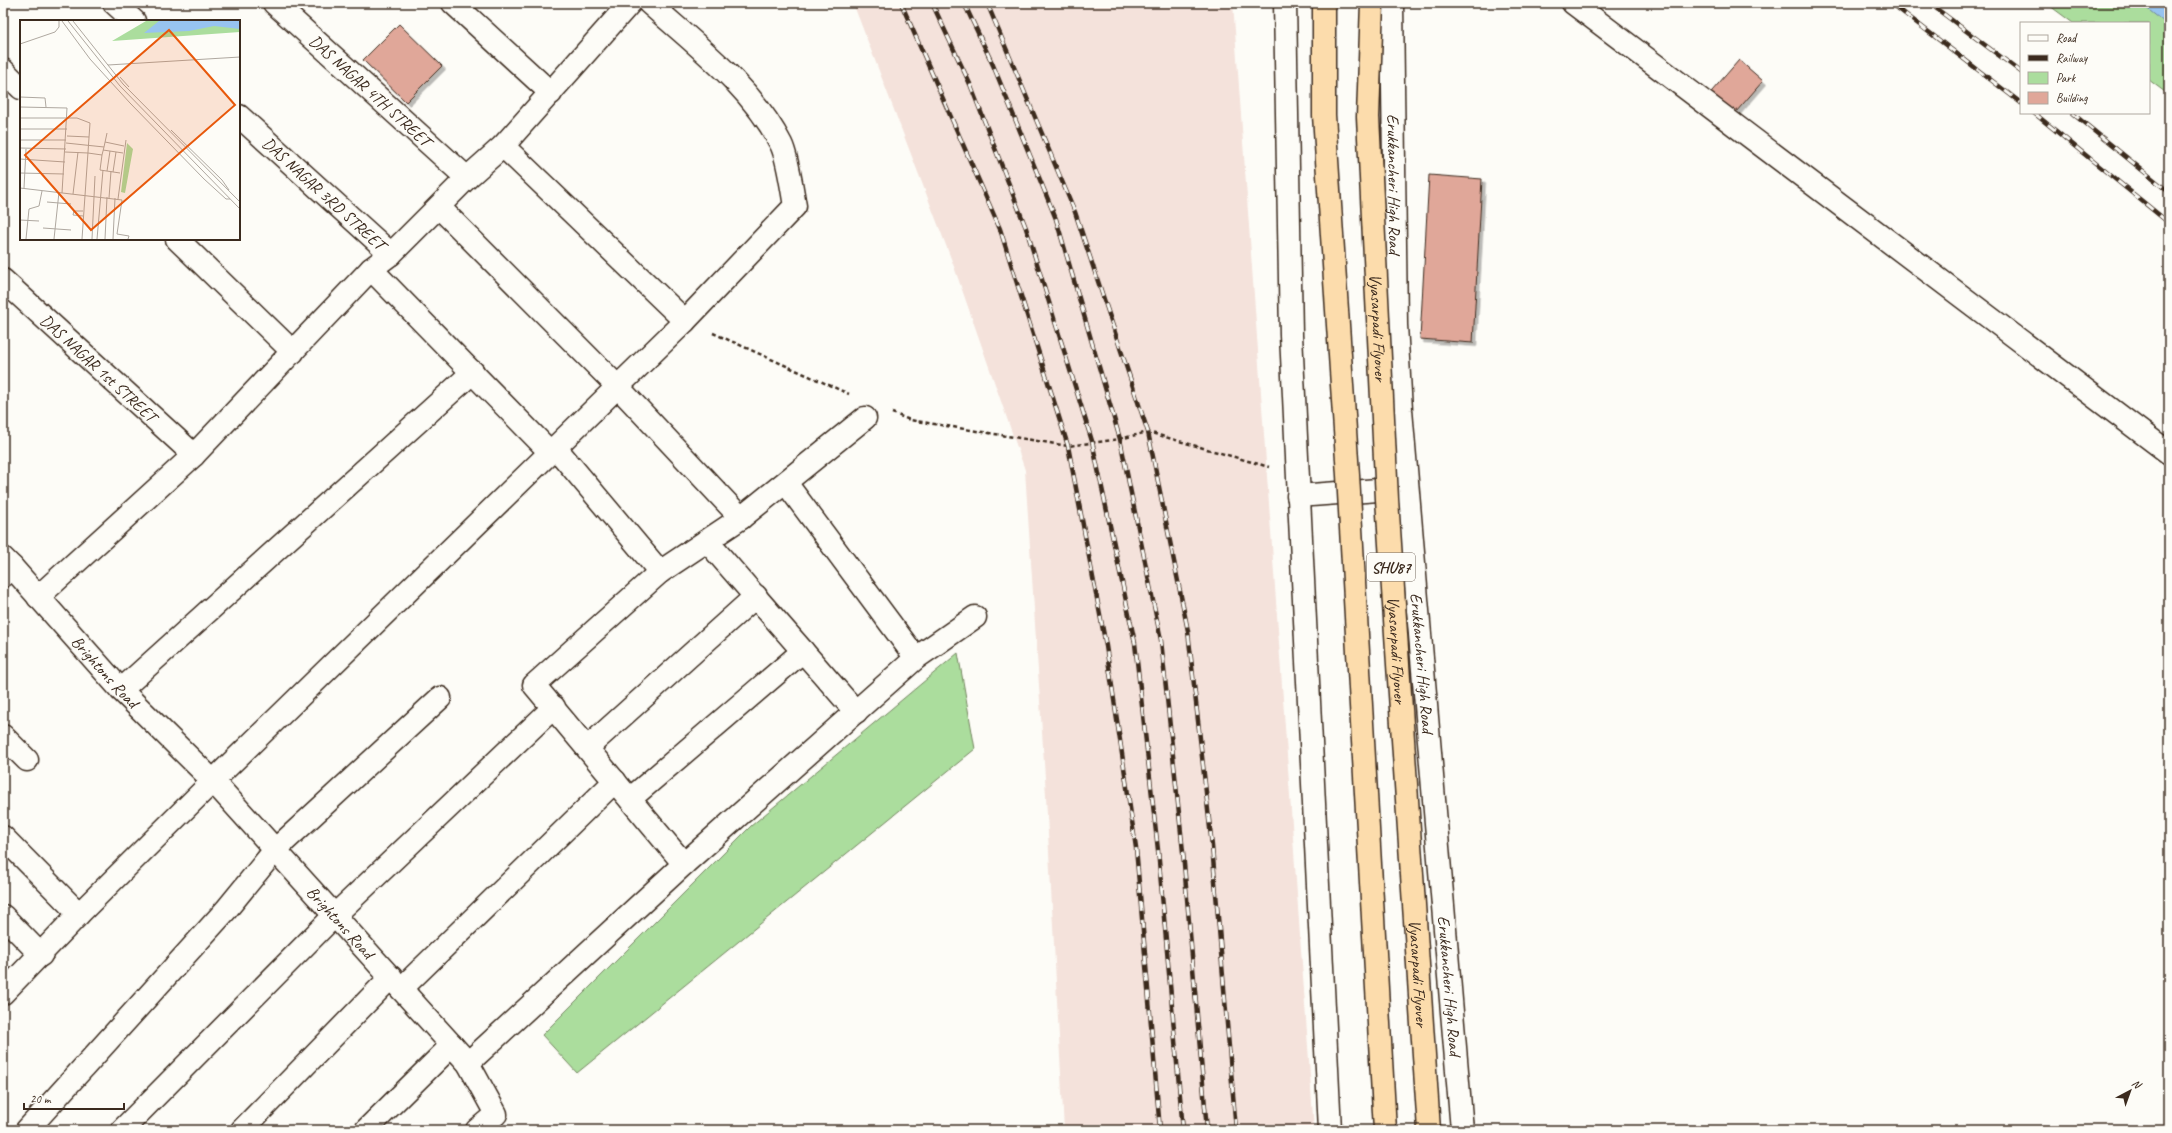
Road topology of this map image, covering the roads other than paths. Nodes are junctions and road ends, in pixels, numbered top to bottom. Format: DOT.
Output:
graph roads {
  1 [pos="114,3"];
  2 [pos="274,3"];
  3 [pos="453,3"];
  4 [pos="630,3"];
  5 [pos="649,3"];
  6 [pos="1285,3"];
  7 [pos="1324,3"];
  8 [pos="1372,3"];
  9 [pos="1392,3"];
  10 [pos="1573,3"];
  11 [pos="133,20"];
  12 [pos="3,70"];
  13 [pos="20,87"];
  14 [pos="551,93"];
  15 [pos="240,117"];
  16 [pos="502,146"];
  17 [pos="467,178"];
  18 [pos="440,207"];
  19 [pos="178,240"];
  20 [pos="391,254"];
  21 [pos="371,269"];
  22 [pos="3,280"];
  23 [pos="685,320"];
  24 [pos="293,352"];
  25 [pos="473,372"];
  26 [pos="617,386"];
  27 [pos="865,418"];
  28 [pos="553,450"];
  29 [pos="2169,453"];
  30 [pos="194,455"];
  31 [pos="786,483"];
  32 [pos="1407,488"];
  33 [pos="1298,496"];
  34 [pos="741,518"];
  35 [pos="707,541"];
  36 [pos="6,567"];
  37 [pos="660,572"];
  38 [pos="756,596"];
  39 [pos="38,597"];
  40 [pos="975,617"];
  41 [pos="803,651"];
  42 [pos="916,658"];
  43 [pos="121,690"];
  44 [pos="440,698"];
  45 [pos="554,707"];
  46 [pos="856,712"];
  47 [pos="3,736"];
  48 [pos="587,748"];
  49 [pos="26,760"];
  50 [pos="213,780"];
  51 [pos="615,781"];
  52 [pos="630,799"];
  53 [pos="3,837"];
  54 [pos="276,850"];
  55 [pos="684,864"];
  56 [pos="79,914"];
  57 [pos="335,915"];
  58 [pos="3,916"];
  59 [pos="41,956"];
  60 [pos="396,983"];
  61 [pos="3,993"];
  62 [pos="452,1045"];
  63 [pos="468,1063"];
  64 [pos="27,1130"];
  65 [pos="122,1130"];
  66 [pos="242,1130"];
  67 [pos="366,1130"];
  68 [pos="477,1130"];
  69 [pos="1330,1130"];
  70 [pos="1385,1130"];
  71 [pos="1429,1130"];
  72 [pos="1462,1130"];
  1 -- 11 [label="street"];
  2 -- 17 [label="street, DAS NAGAR 4TH STREET"];
  3 -- 14 [label="street"];
  4 -- 14 [label="street"];
  5 -- 23 [label="street"];
  6 -- 33 [label="street"];
  7 -- 70 [label="main road, SHU87, bridge"];
  8 -- 71 [label="main road, Vyasarpadi Flyover / SHU87, bridge"];
  9 -- 32 [label="street, Erukkancheri High Road"];
  10 -- 29 [label="street"];
  12 -- 13 [label="street"];
  14 -- 16 [label="street"];
  15 -- 20 [label="street, DAS NAGAR 3RD STREET"];
  16 -- 17 [label="street"];
  16 -- 23 [label="street"];
  17 -- 18 [label="street"];
  18 -- 20 [label="street"];
  18 -- 26 [label="street"];
  19 -- 24 [label="street"];
  20 -- 21 [label="street"];
  21 -- 24 [label="street"];
  21 -- 25 [label="street"];
  22 -- 30 [label="street, DAS NAGAR 1st STREET"];
  23 -- 26 [label="street"];
  24 -- 30 [label="street"];
  25 -- 28 [label="street"];
  25 -- 43 [label="street"];
  26 -- 28 [label="street"];
  26 -- 34 [label="street"];
  27 -- 31 [label="street"];
  28 -- 37 [label="street"];
  28 -- 50 [label="street"];
  30 -- 39 [label="street"];
  31 -- 34 [label="street"];
  31 -- 42 [label="street"];
  32 -- 33 [label="street"];
  32 -- 72 [label="street, Erukkancheri High Road"];
  33 -- 69 [label="street"];
  34 -- 35 [label="street"];
  35 -- 37 [label="street"];
  35 -- 38 [label="street"];
  36 -- 39 [label="street, Brightons Road"];
  37 -- 45 [label="street"];
  38 -- 41 [label="street"];
  38 -- 48 [label="street"];
  39 -- 43 [label="street, Brightons Road"];
  40 -- 42 [label="street"];
  41 -- 46 [label="street"];
  41 -- 52 [label="street"];
  42 -- 46 [label="street"];
  43 -- 50 [label="street, Brightons Road"];
  44 -- 54 [label="street"];
  45 -- 48 [label="street"];
  45 -- 57 [label="street"];
  46 -- 55 [label="street"];
  47 -- 49 [label="street"];
  48 -- 51 [label="street"];
  50 -- 54 [label="street, Brightons Road"];
  50 -- 56 [label="street"];
  51 -- 52 [label="street"];
  51 -- 60 [label="street"];
  52 -- 55 [label="street"];
  53 -- 56 [label="street"];
  54 -- 57 [label="street, Brightons Road"];
  54 -- 64 [label="street"];
  55 -- 63 [label="street"];
  56 -- 59 [label="street"];
  57 -- 60 [label="street, Brightons Road"];
  57 -- 65 [label="street"];
  58 -- 59 [label="street"];
  59 -- 61 [label="street"];
  60 -- 62 [label="street, Brightons Road"];
  60 -- 66 [label="street"];
  62 -- 63 [label="street, Brightons Road"];
  62 -- 67 [label="street"];
  63 -- 68 [label="street, Brightons Road"];
}
